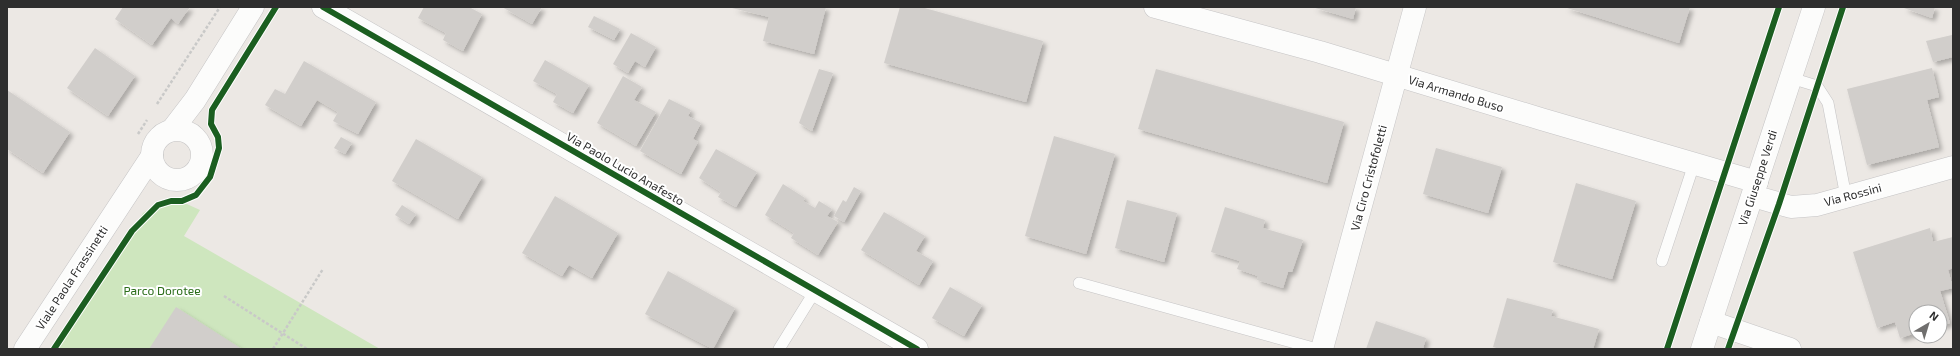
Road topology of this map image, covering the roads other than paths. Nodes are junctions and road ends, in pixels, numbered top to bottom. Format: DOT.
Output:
graph roads {
  1 [pos="252,7"];
  2 [pos="323,7"];
  3 [pos="1155,7"];
  4 [pos="1415,7"];
  5 [pos="1814,7"];
  6 [pos="1396,75"];
  7 [pos="1791,78"];
  8 [pos="194,101"];
  9 [pos="172,130"];
  10 [pos="197,140"];
  11 [pos="152,156"];
  12 [pos="1694,164"];
  13 [pos="1953,167"];
  14 [pos="164,176"];
  15 [pos="1755,189"];
  16 [pos="1846,197"];
  17 [pos="120,207"];
  18 [pos="1662,261"];
  19 [pos="1079,283"];
  20 [pos="815,291"];
  21 [pos="1711,322"];
  22 [pos="25,349"];
  23 [pos="779,349"];
  24 [pos="917,349"];
  25 [pos="1318,349"];
  26 [pos="1322,349"];
  27 [pos="1702,349"];
  28 [pos="1790,349"];
  1 -- 8 [label="street"];
  2 -- 20 [label="street, Via Paolo Lucio Anafesto"];
  3 -- 6 [label="street, Via Armando Buso"];
  4 -- 6 [label="street, Via Ciro Cristofoletti"];
  5 -- 7 [label="street, Via Giuseppe Verdi"];
  6 -- 12 [label="street, Via Armando Buso"];
  6 -- 26 [label="street, Via Ciro Cristofoletti"];
  7 -- 15 [label="street, Via Giuseppe Verdi"];
  7 -- 16 [label="lane"];
  8 -- 9 [label="street"];
  8 -- 10 [label="street"];
  9 -- 10 [label="street"];
  9 -- 11 [label="street"];
  10 -- 14 [label="street"];
  11 -- 14 [label="street"];
  11 -- 17 [label="street, Viale Paola Frassinetti"];
  12 -- 15 [label="street, Via Armando Buso"];
  12 -- 18 [label="lane"];
  13 -- 16 [label="street, Via Rossini"];
  14 -- 17 [label="street, Viale Paola Frassinetti"];
  15 -- 16 [label="street, Via Rossini"];
  15 -- 21 [label="street, Via Giuseppe Verdi"];
  17 -- 22 [label="street, Viale Paola Frassinetti"];
  19 -- 25 [label="lane"];
  20 -- 23 [label="lane"];
  20 -- 24 [label="street, Via Paolo Lucio Anafesto"];
  21 -- 27 [label="street, Via Giuseppe Verdi"];
  21 -- 28 [label="street"];
}
